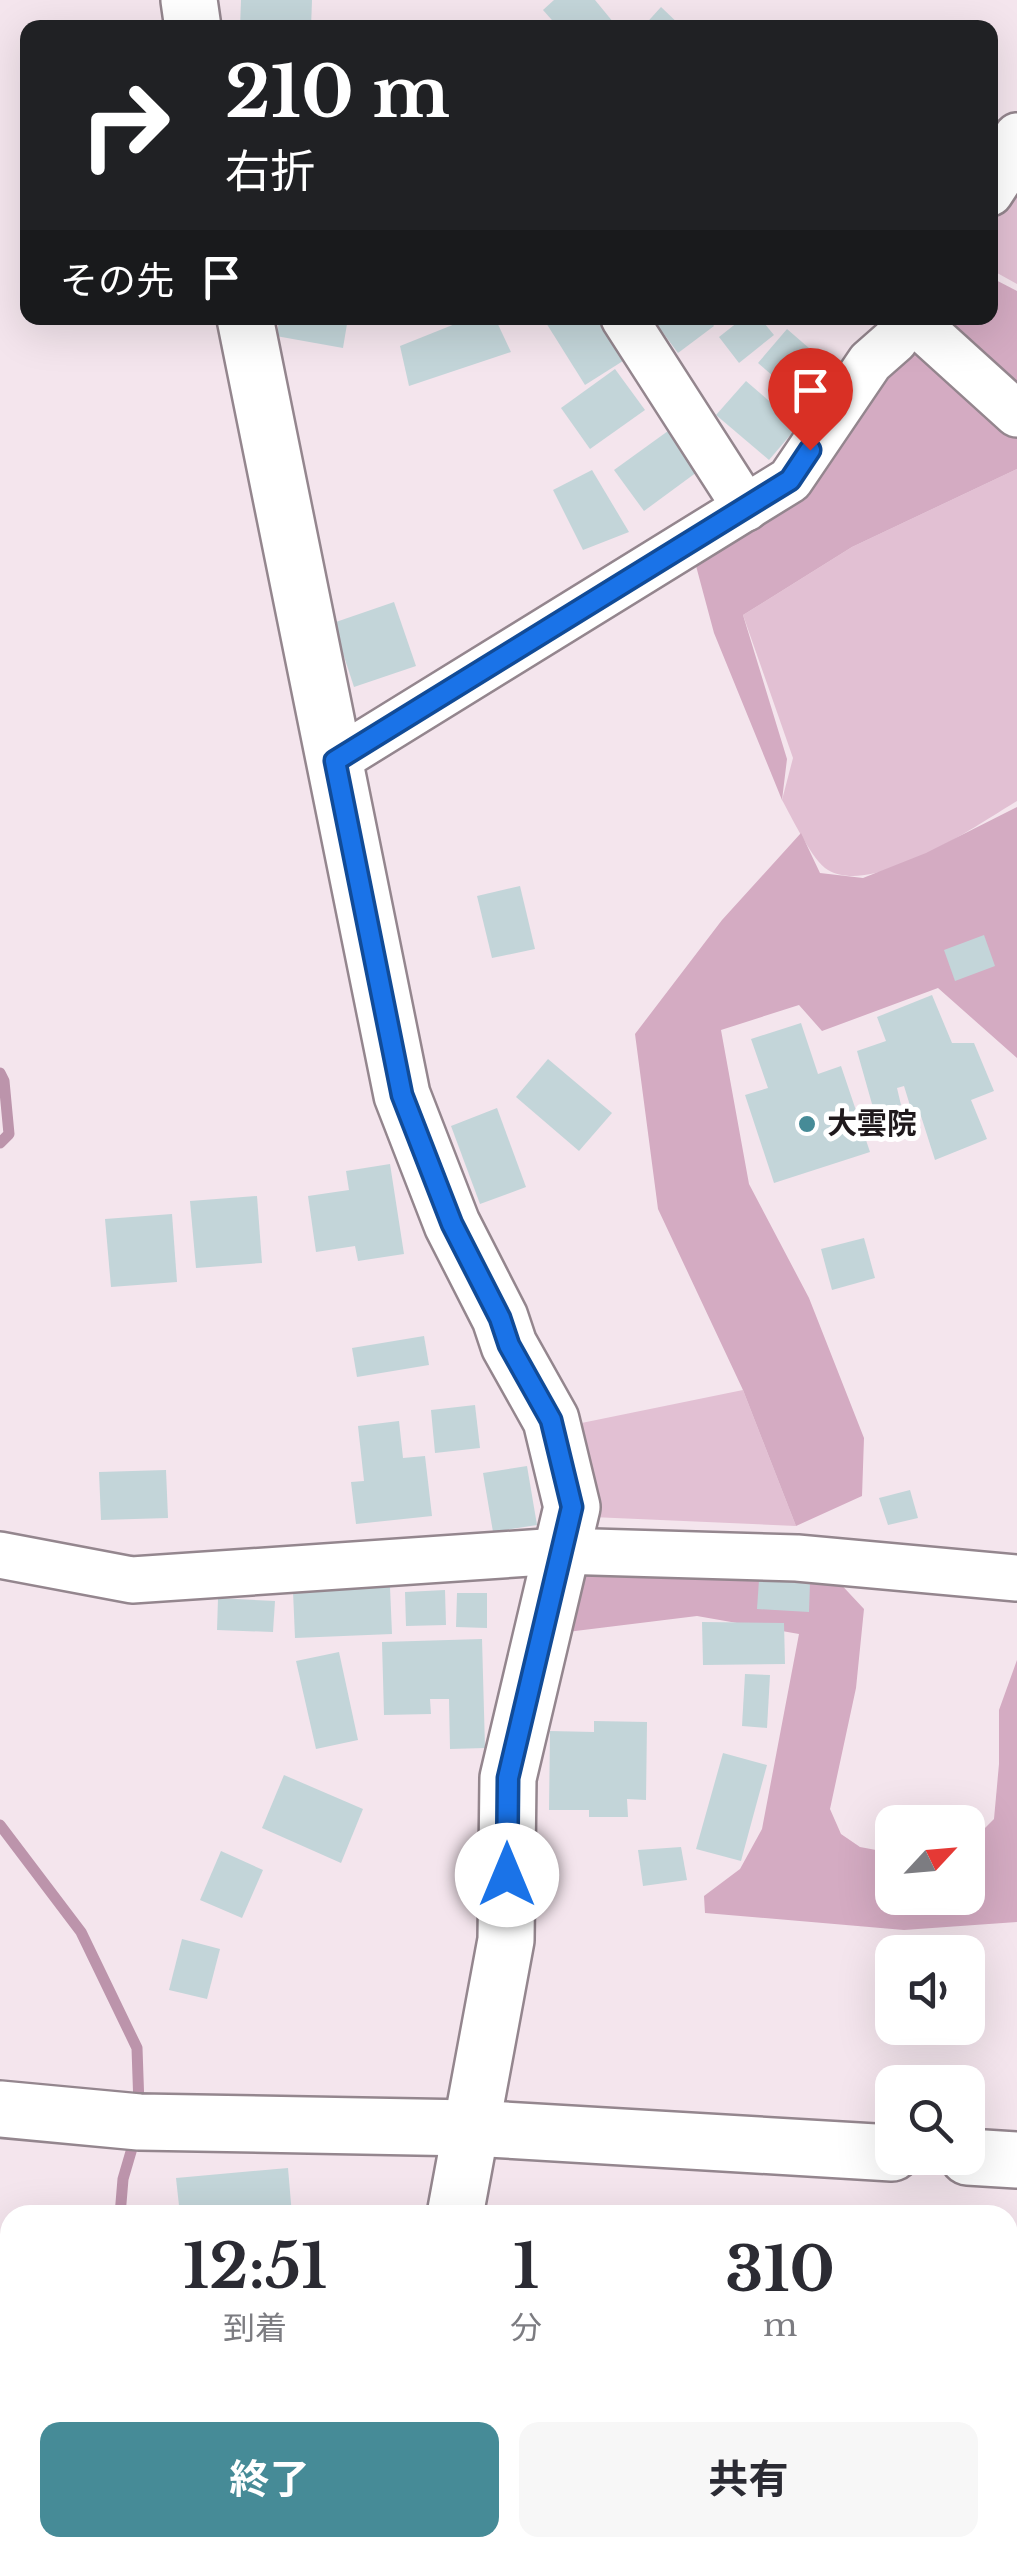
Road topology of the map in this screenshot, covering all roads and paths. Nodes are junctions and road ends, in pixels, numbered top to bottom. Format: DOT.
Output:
graph roads {
  1 [pos="1017,136"];
  2 [pos="998,181"];
  3 [pos="247,325"];
  4 [pos="628,325"];
  5 [pos="905,325"];
  6 [pos="917,325"];
  7 [pos="1017,414"];
  8 [pos="746,508"];
  9 [pos="335,761"];
  10 [pos="559,1551"];
  11 [pos="0,1554"];
  12 [pos="1017,1578"];
  13 [pos="0,2110"];
  14 [pos="472,2128"];
  15 [pos="875,2152"];
  16 [pos="985,2159"];
  17 [pos="1017,2160"];
  18 [pos="457,2205"];
  1 -- 2 [label="street"];
  3 -- 9 [label="street"];
  4 -- 8 [label="street"];
  5 -- 8 [label="street"];
  6 -- 7 [label="street"];
  8 -- 9 [label="street"];
  9 -- 10 [label="street"];
  10 -- 11 [label="street"];
  10 -- 12 [label="street"];
  10 -- 14 [label="street"];
  13 -- 14 [label="street"];
  14 -- 15 [label="street"];
  14 -- 18 [label="street"];
  16 -- 17 [label="street"];
}
